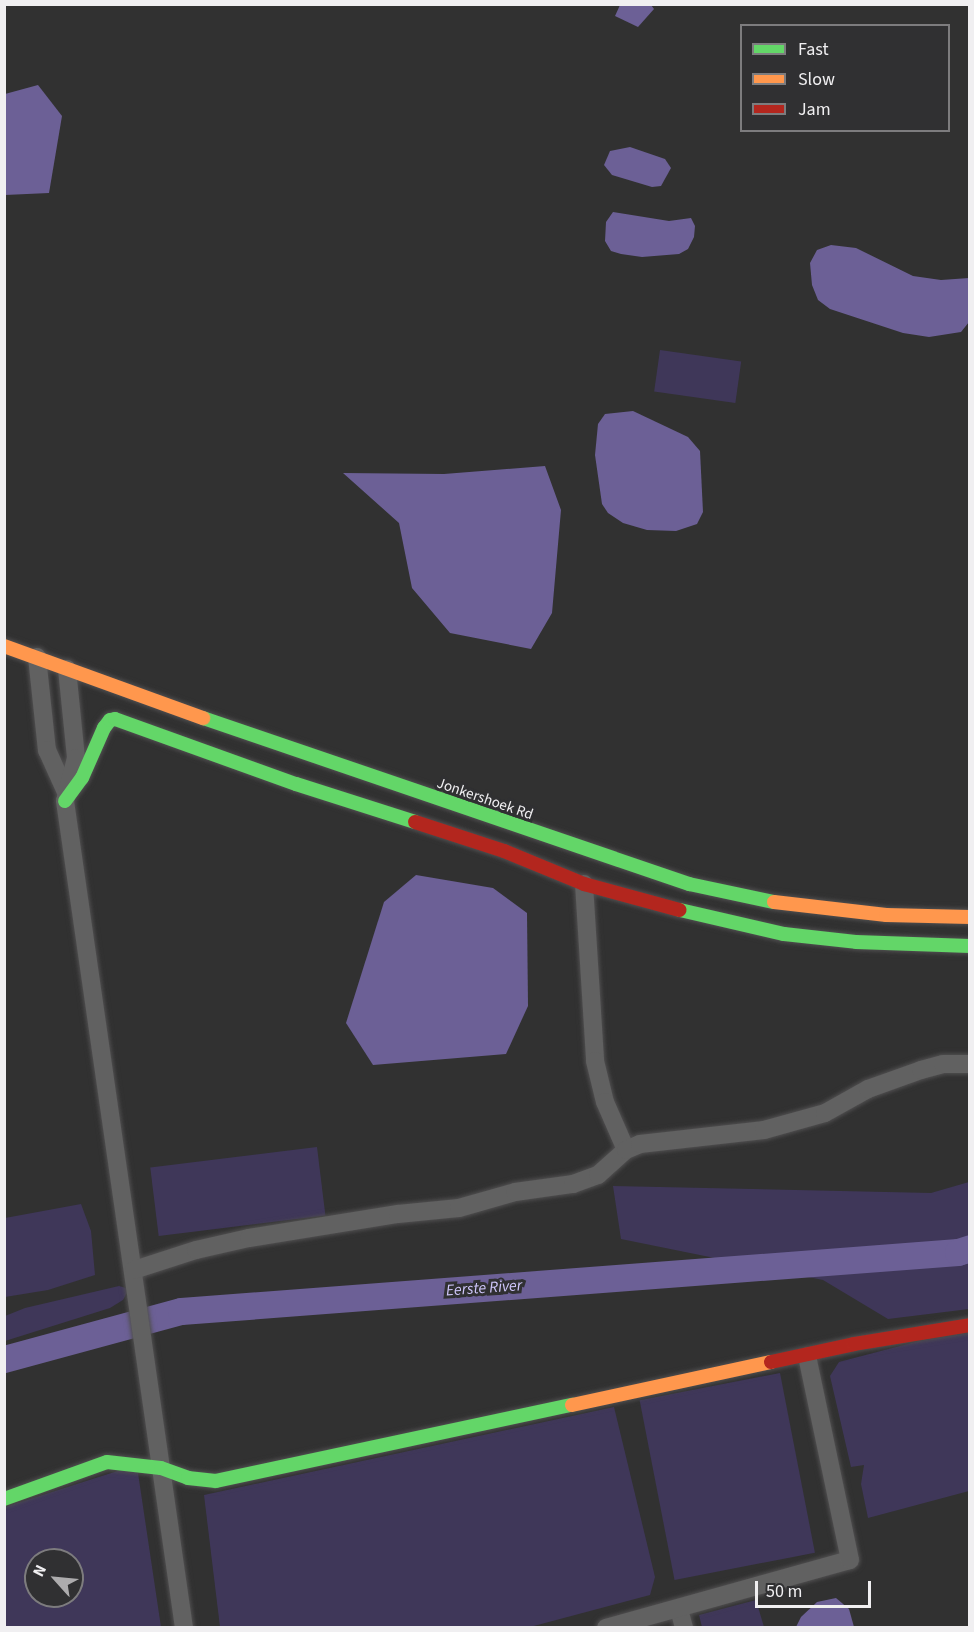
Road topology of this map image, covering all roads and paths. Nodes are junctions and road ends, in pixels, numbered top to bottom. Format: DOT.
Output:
graph roads {
  1 [pos="4,646"];
  2 [pos="37,657"];
  3 [pos="67,669"];
  4 [pos="66,797"];
  5 [pos="584,884"];
  6 [pos="969,916"];
  7 [pos="969,946"];
  8 [pos="969,1064"];
  9 [pos="626,1150"];
  10 [pos="134,1269"];
  11 [pos="969,1325"];
  12 [pos="807,1356"];
  13 [pos="161,1468"];
  14 [pos="4,1499"];
  15 [pos="679,1609"];
  16 [pos="184,1628"];
  17 [pos="606,1628"];
  18 [pos="684,1628"];
  1 -- 2 [label="street, Jonkershoek Rd"];
  2 -- 3 [label="street, Jonkershoek Rd"];
  2 -- 4 [label="street"];
  3 -- 4 [label="street"];
  3 -- 6 [label="street, Jonkershoek Rd"];
  4 -- 5 [label="street"];
  4 -- 10 [label="street"];
  5 -- 7 [label="street"];
  5 -- 9 [label="street"];
  8 -- 9 [label="street"];
  9 -- 10 [label="street"];
  10 -- 13 [label="street"];
  11 -- 12 [label="street"];
  12 -- 13 [label="street"];
  12 -- 15 [label="street"];
  13 -- 14 [label="street"];
  13 -- 16 [label="street"];
  15 -- 17 [label="street"];
  15 -- 18 [label="street"];
}
